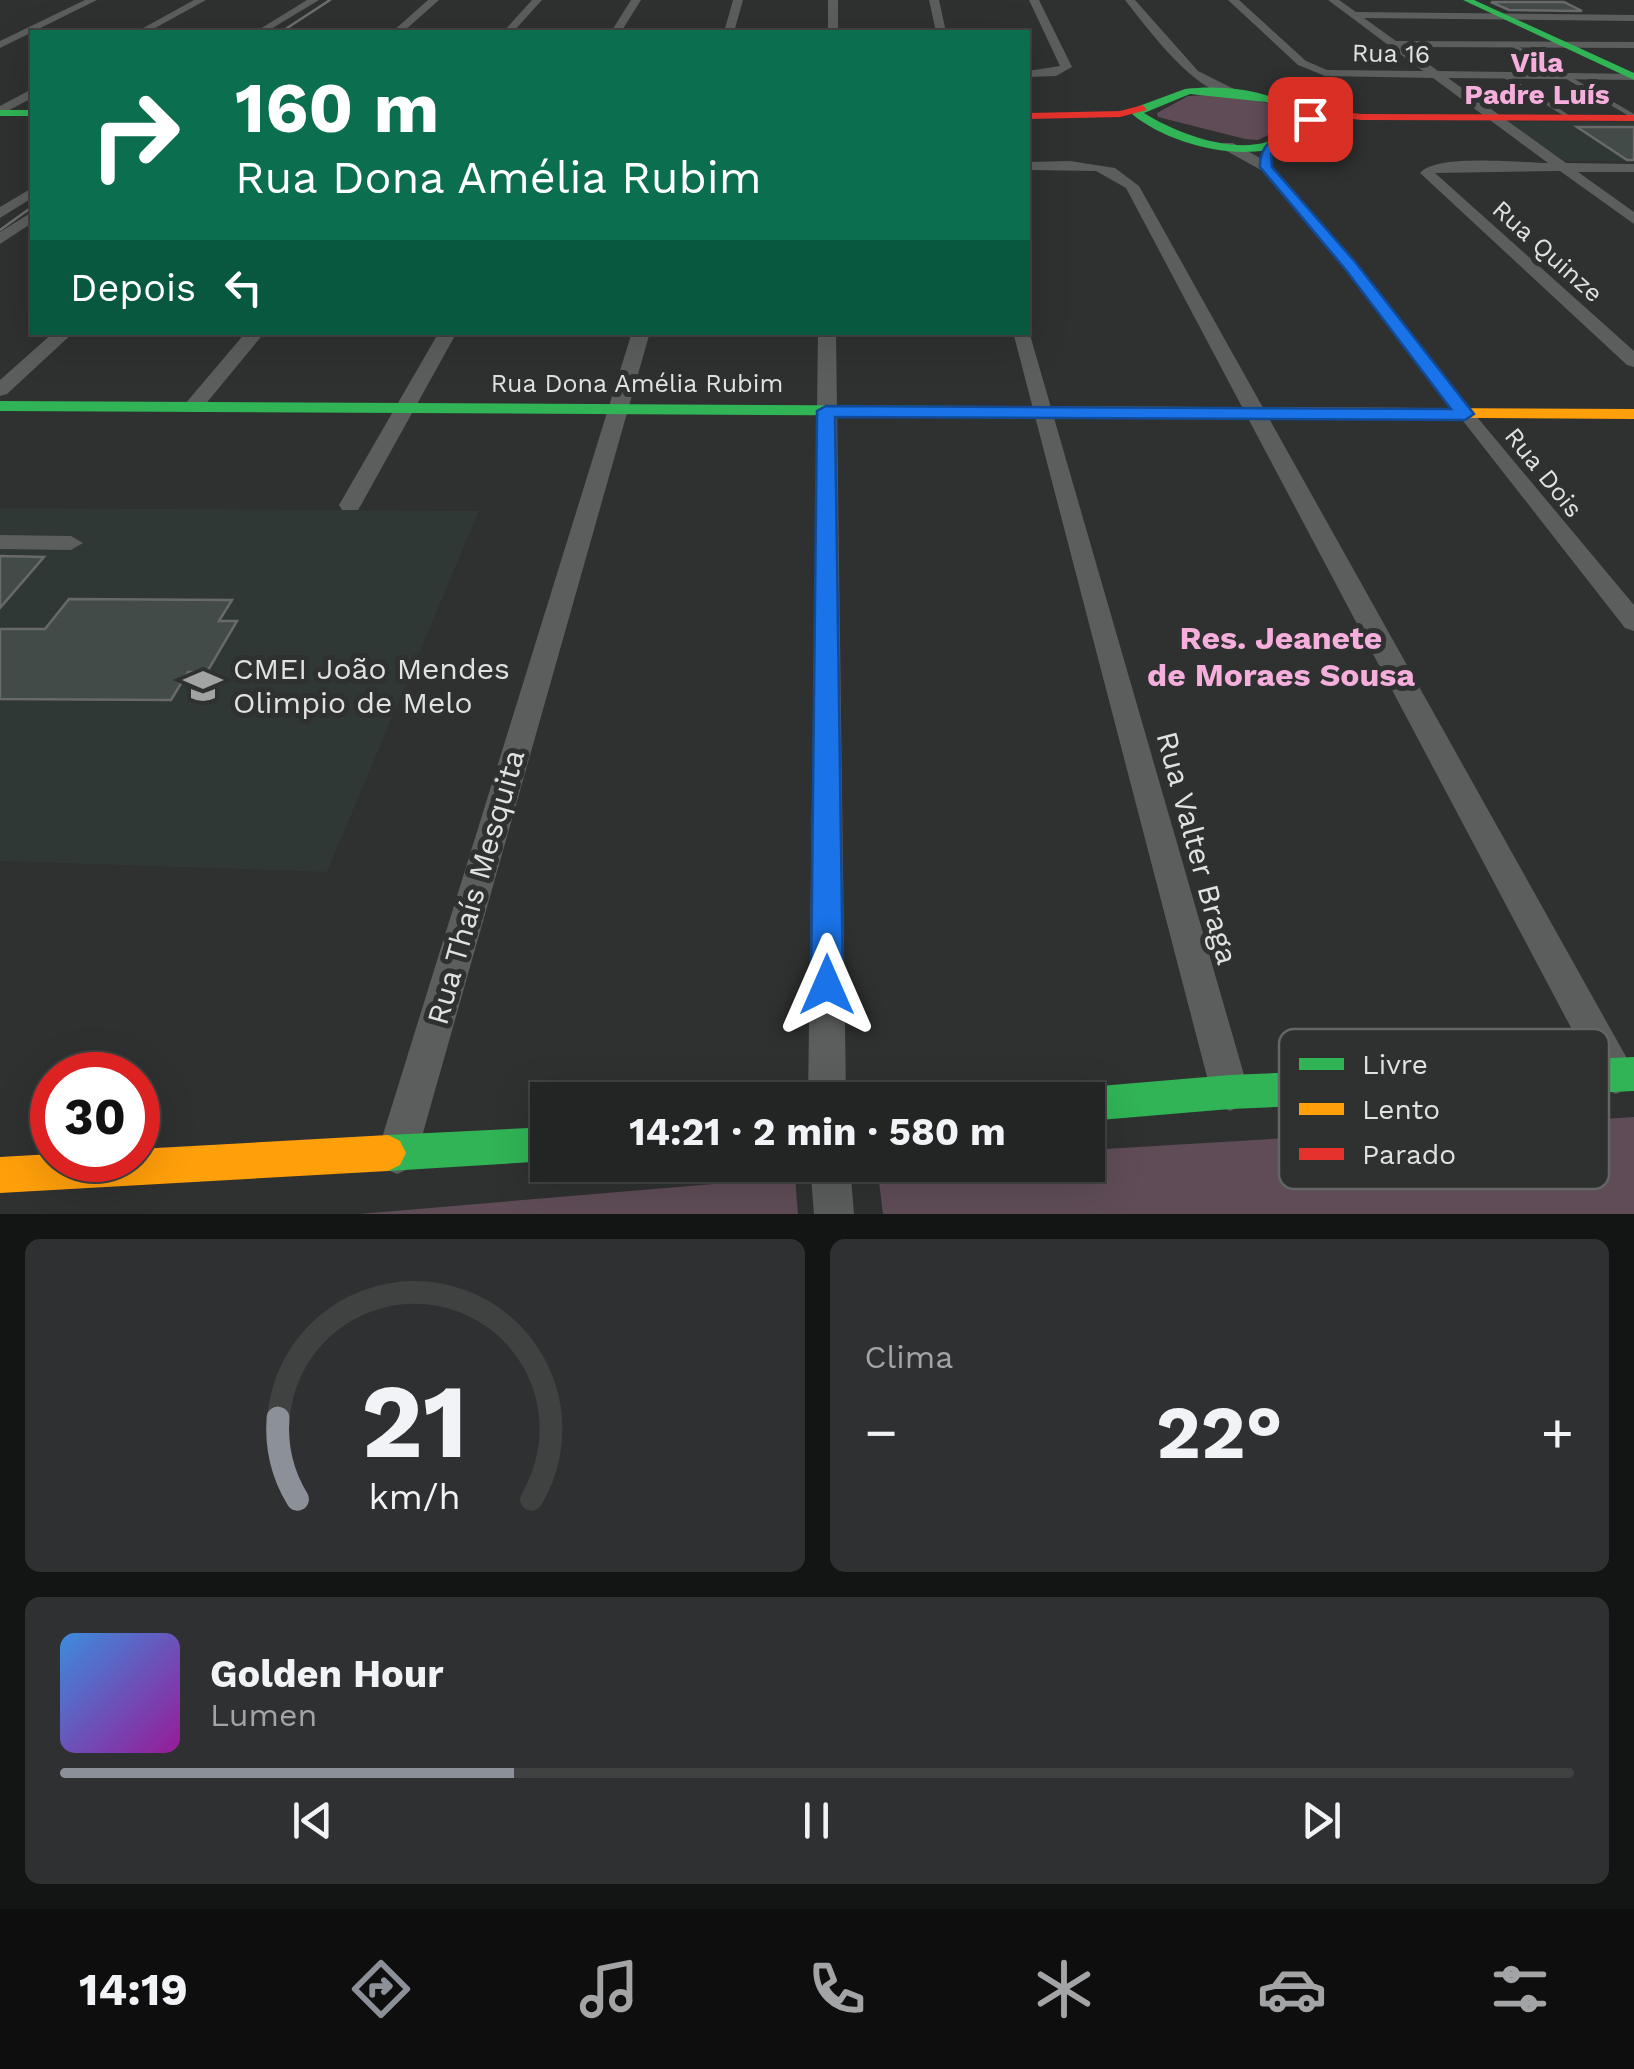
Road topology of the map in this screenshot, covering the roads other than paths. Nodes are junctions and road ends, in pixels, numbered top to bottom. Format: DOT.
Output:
graph roads {
  1 [pos="92,0"];
  2 [pos="201,0"];
  3 [pos="314,0"];
  4 [pos="434,0"];
  5 [pos="537,0"];
  6 [pos="636,0"];
  7 [pos="738,0"];
  8 [pos="833,0"];
  9 [pos="934,0"];
  10 [pos="1034,0"];
  11 [pos="1130,0"];
  12 [pos="1234,0"];
  13 [pos="1324,0"];
  14 [pos="1333,0"];
  15 [pos="1352,0"];
  16 [pos="1448,0"];
  17 [pos="1467,0"];
  18 [pos="1502,8"];
  19 [pos="1352,15"];
  20 [pos="1634,18"];
  21 [pos="36,30"];
  22 [pos="145,30"];
  23 [pos="263,30"];
  24 [pos="399,30"];
  25 [pos="510,30"];
  26 [pos="617,30"];
  27 [pos="730,30"];
  28 [pos="832,30"];
  29 [pos="942,30"];
  30 [pos="0,35"];
  31 [pos="27,35"];
  32 [pos="1390,44"];
  33 [pos="1512,44"];
  34 [pos="1564,44"];
  35 [pos="0,45"];
  36 [pos="1634,46"];
  37 [pos="1187,66"];
  38 [pos="1030,74"];
  39 [pos="1506,76"];
  40 [pos="1436,77"];
  41 [pos="1563,77"];
  42 [pos="1634,77"];
  43 [pos="1180,93"];
  44 [pos="30,94"];
  45 [pos="1234,94"];
  46 [pos="1143,108"];
  47 [pos="1298,110"];
  48 [pos="0,112"];
  49 [pos="30,113"];
  50 [pos="1030,116"];
  51 [pos="1494,117"];
  52 [pos="1569,117"];
  53 [pos="1634,118"];
  54 [pos="1269,156"];
  55 [pos="1030,166"];
  56 [pos="1562,167"];
  57 [pos="1634,168"];
  58 [pos="30,193"];
  59 [pos="0,214"];
  60 [pos="30,217"];
  61 [pos="1634,219"];
  62 [pos="0,239"];
  63 [pos="61,335"];
  64 [pos="253,335"];
  65 [pos="446,335"];
  66 [pos="639,335"];
  67 [pos="827,335"];
  68 [pos="1023,335"];
  69 [pos="1634,361"];
  70 [pos="0,390"];
  71 [pos="0,406"];
  72 [pos="192,408"];
  73 [pos="617,408"];
  74 [pos="405,410"];
  75 [pos="826,411"];
  76 [pos="1045,412"];
  77 [pos="1257,412"];
  78 [pos="1465,414"];
  79 [pos="1634,414"];
  80 [pos="350,505"];
  81 [pos="0,542"];
  82 [pos="71,542"];
  83 [pos="1634,622"];
  84 [pos="1599,1029"];
  85 [pos="1609,1046"];
  86 [pos="1625,1075"];
  87 [pos="827,1082"];
  88 [pos="1279,1090"];
  89 [pos="1230,1092"];
  90 [pos="1105,1103"];
  91 [pos="530,1145"];
  92 [pos="397,1154"];
  93 [pos="0,1175"];
  94 [pos="831,1182"];
  95 [pos="834,1214"];
  1 -- 21 [label="street"];
  2 -- 22 [label="street"];
  3 -- 23 [label="street"];
  4 -- 24 [label="street"];
  5 -- 25 [label="street"];
  6 -- 26 [label="street"];
  7 -- 27 [label="street"];
  8 -- 28 [label="street"];
  9 -- 29 [label="street"];
  10 -- 38 [label="street"];
  11 -- 37 [label="street"];
  12 -- 40 [label="street, Rua 16"];
  13 -- 14 [label="street"];
  14 -- 15 [label="street"];
  14 -- 19 [label="street"];
  16 -- 17 [label="street"];
  17 -- 18 [label="street"];
  18 -- 19 [label="street"];
  18 -- 20 [label="street"];
  18 -- 34 [label="street"];
  19 -- 32 [label="street"];
  30 -- 31 [label="street"];
  31 -- 35 [label="street"];
  32 -- 33 [label="street"];
  32 -- 40 [label="street"];
  33 -- 34 [label="street"];
  33 -- 41 [label="lane"];
  34 -- 36 [label="street"];
  34 -- 42 [label="street"];
  37 -- 43 [label="street"];
  37 -- 45 [label="street"];
  39 -- 40 [label="street, Rua 16"];
  39 -- 41 [label="street, Rua 16"];
  39 -- 52 [label="lane"];
  40 -- 51 [label="street"];
  41 -- 42 [label="street, Rua 16"];
  41 -- 53 [label="lane"];
  43 -- 45 [label="street"];
  43 -- 46 [label="street"];
  44 -- 48 [label="street"];
  45 -- 47 [label="street"];
  46 -- 50 [label="street"];
  46 -- 54 [label="street"];
  47 -- 51 [label="street"];
  47 -- 54 [label="street"];
  48 -- 49 [label="street"];
  51 -- 52 [label="street"];
  51 -- 56 [label="street"];
  52 -- 53 [label="street"];
  54 -- 78 [label="street, Rua Dois"];
  55 -- 77 [label="street"];
  56 -- 57 [label="street"];
  56 -- 61 [label="street"];
  56 -- 69 [label="street, Rua Quinze"];
  58 -- 59 [label="street"];
  60 -- 62 [label="street"];
  63 -- 70 [label="street"];
  64 -- 72 [label="street"];
  65 -- 74 [label="street"];
  66 -- 73 [label="street, Rua Thaís Mesquita"];
  67 -- 75 [label="street"];
  68 -- 76 [label="street, Rua Valter Braga"];
  71 -- 72 [label="street, Rua Dona Amélia Rubim"];
  72 -- 74 [label="street, Rua Dona Amélia Rubim"];
  73 -- 74 [label="street, Rua Dona Amélia Rubim"];
  73 -- 75 [label="street, Rua Dona Amélia Rubim"];
  73 -- 92 [label="street, Rua Thaís Mesquita"];
  74 -- 80 [label="street"];
  75 -- 76 [label="street, Rua Dona Amélia Rubim"];
  75 -- 87 [label="street"];
  76 -- 77 [label="street, Rua Dona Amélia Rubim"];
  76 -- 89 [label="street, Rua Valter Braga"];
  77 -- 78 [label="street, Rua Dona Amélia Rubim"];
  77 -- 84 [label="street"];
  78 -- 79 [label="street, Rua Dona Amélia Rubim"];
  78 -- 83 [label="street, Rua Dois"];
  81 -- 82 [label="street"];
  85 -- 86 [label="street"];
  88 -- 89 [label="street"];
  89 -- 90 [label="street"];
  91 -- 92 [label="street"];
  92 -- 93 [label="street"];
  94 -- 95 [label="street"];
}
